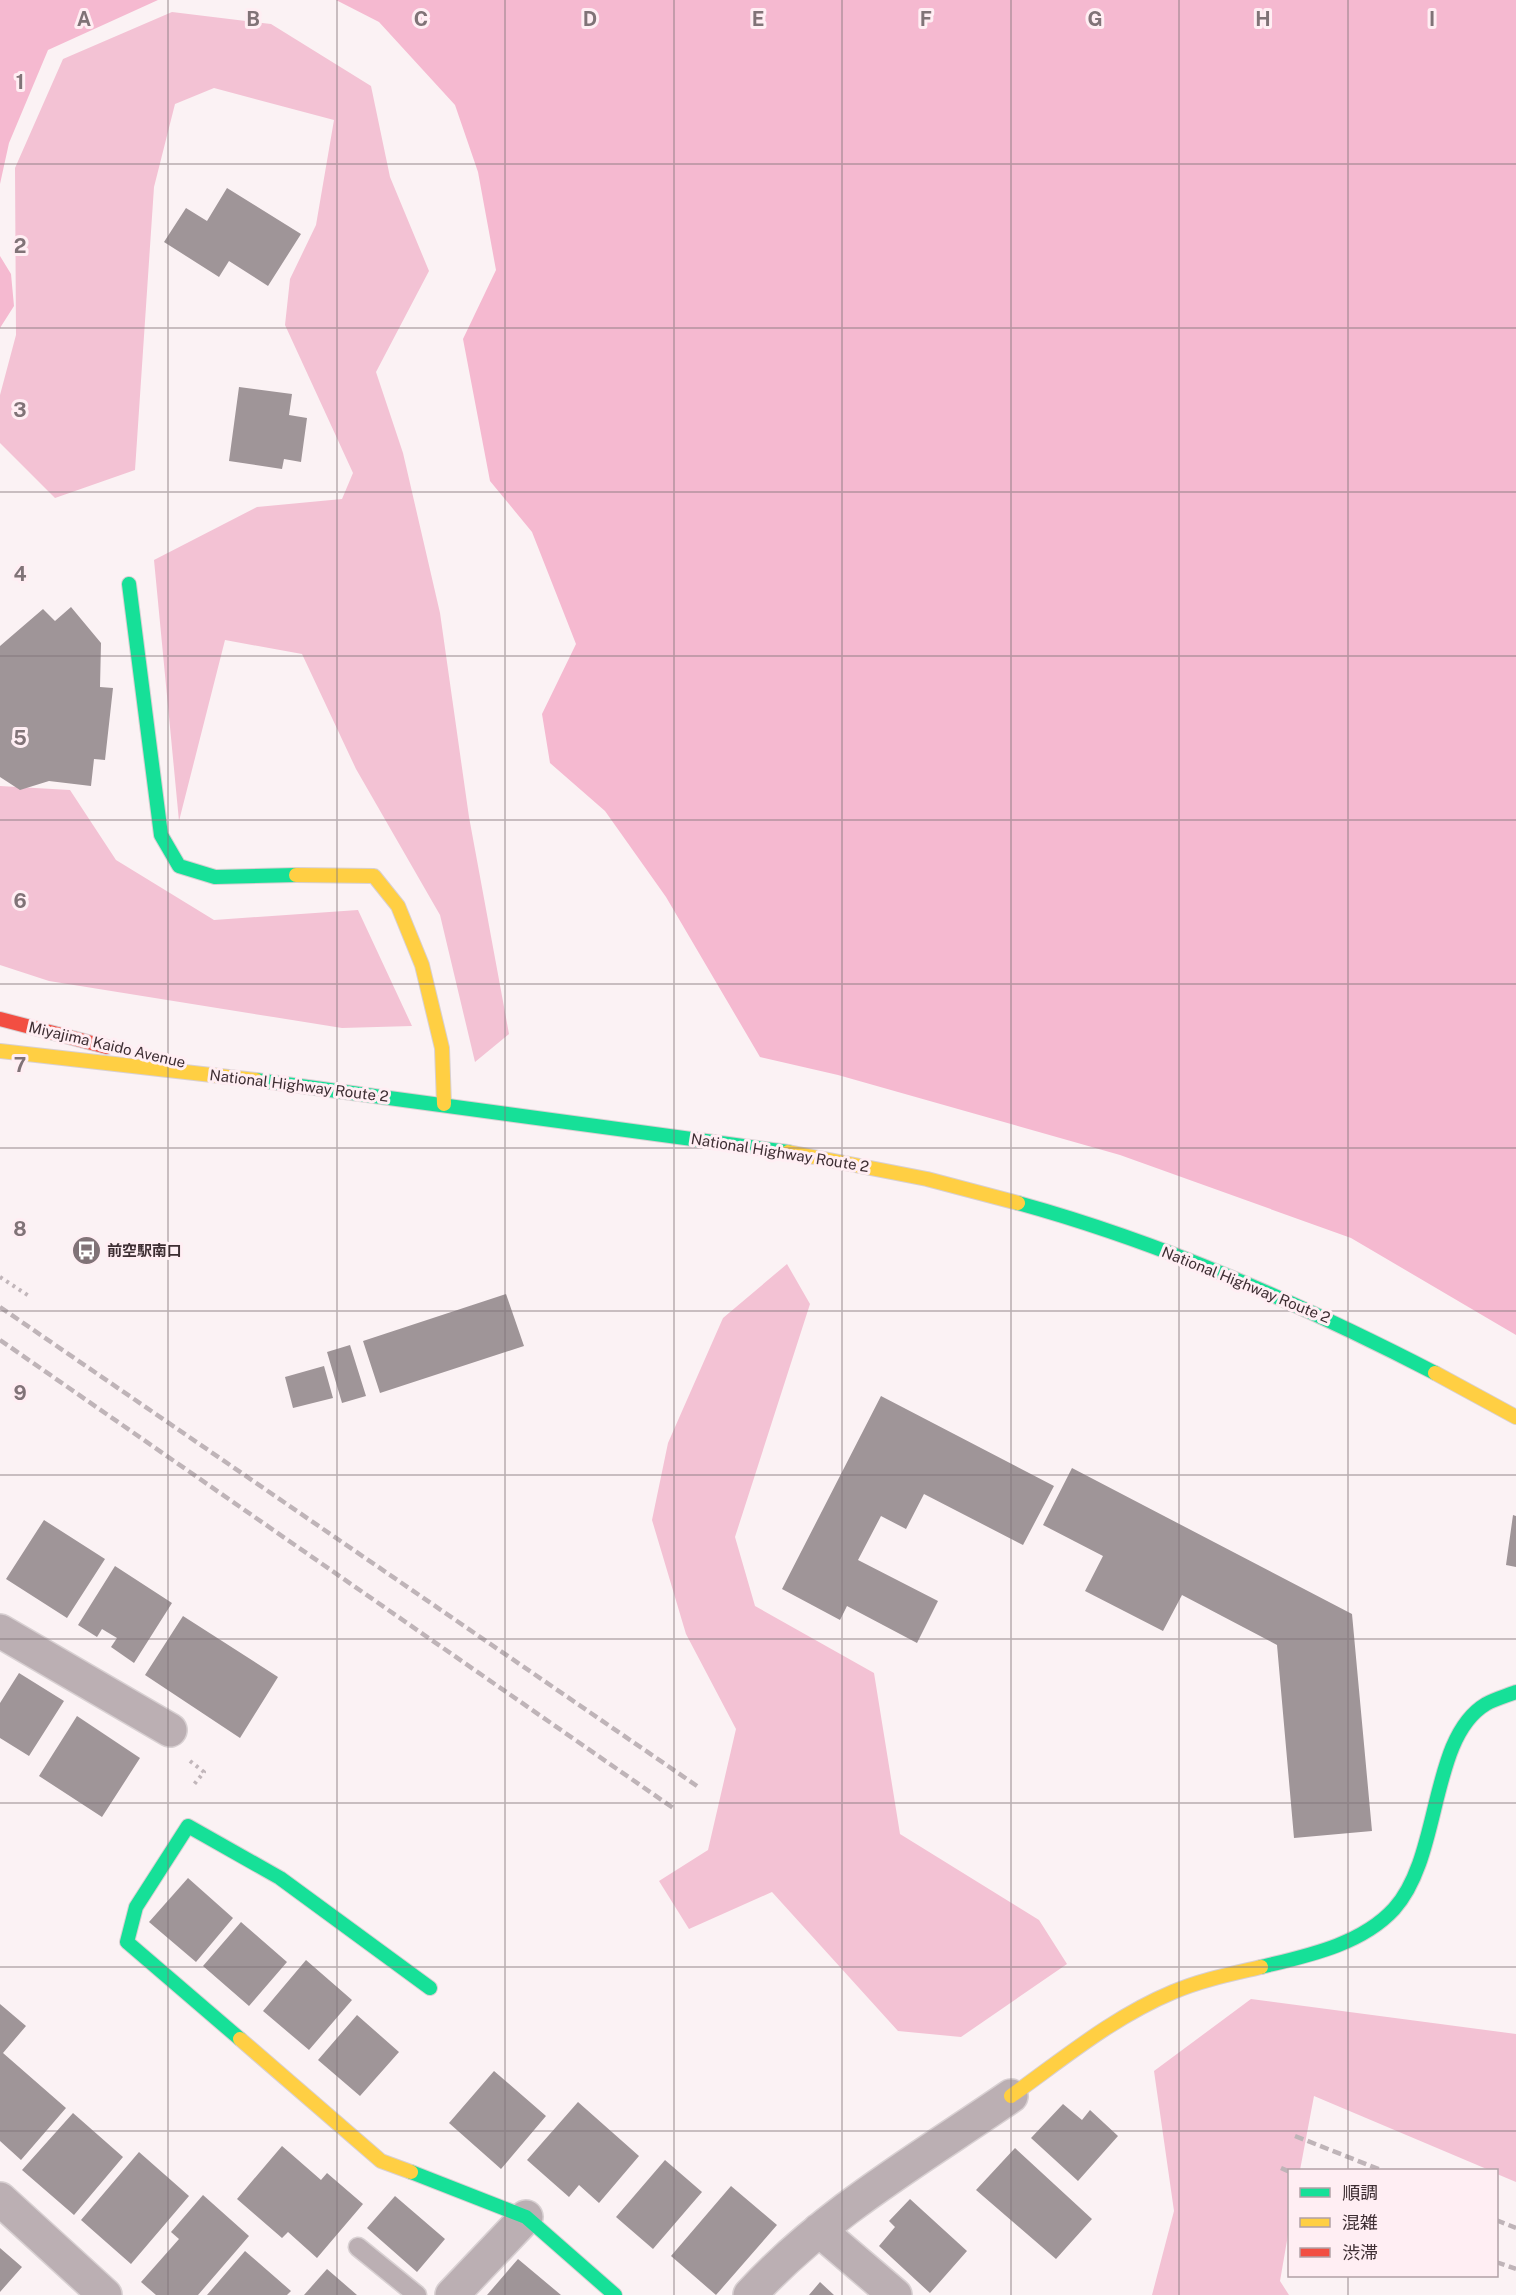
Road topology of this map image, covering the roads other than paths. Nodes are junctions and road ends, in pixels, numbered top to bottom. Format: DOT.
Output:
graph roads {
  1 [pos="129,584"];
  2 [pos="0,1019"];
  3 [pos="0,1051"];
  4 [pos="321,1087"];
  5 [pos="444,1104"];
  6 [pos="1516,1417"];
  7 [pos="0,1630"];
  8 [pos="1516,1692"];
  9 [pos="170,1730"];
  10 [pos="430,1988"];
  11 [pos="1011,2096"];
  12 [pos="0,2199"];
  13 [pos="526,2217"];
  14 [pos="819,2230"];
  15 [pos="358,2247"];
  16 [pos="105,2295"];
  17 [pos="417,2295"];
  18 [pos="452,2295"];
  19 [pos="615,2295"];
  20 [pos="750,2295"];
  21 [pos="895,2295"];
  1 -- 5 [label="main road"];
  2 -- 4 [label="main road, Miyajima Kaido Avenue"];
  3 -- 4 [label="main road, National Highway Route 2"];
  4 -- 5 [label="main road, National Highway Route 2"];
  5 -- 6 [label="main road, National Highway Route 2"];
  7 -- 9 [label="street"];
  8 -- 11 [label="main road"];
  10 -- 13 [label="main road"];
  11 -- 14 [label="street"];
  12 -- 16 [label="street"];
  13 -- 18 [label="street"];
  13 -- 19 [label="main road"];
  14 -- 20 [label="street"];
  14 -- 21 [label="street"];
  15 -- 17 [label="lane"];
}
